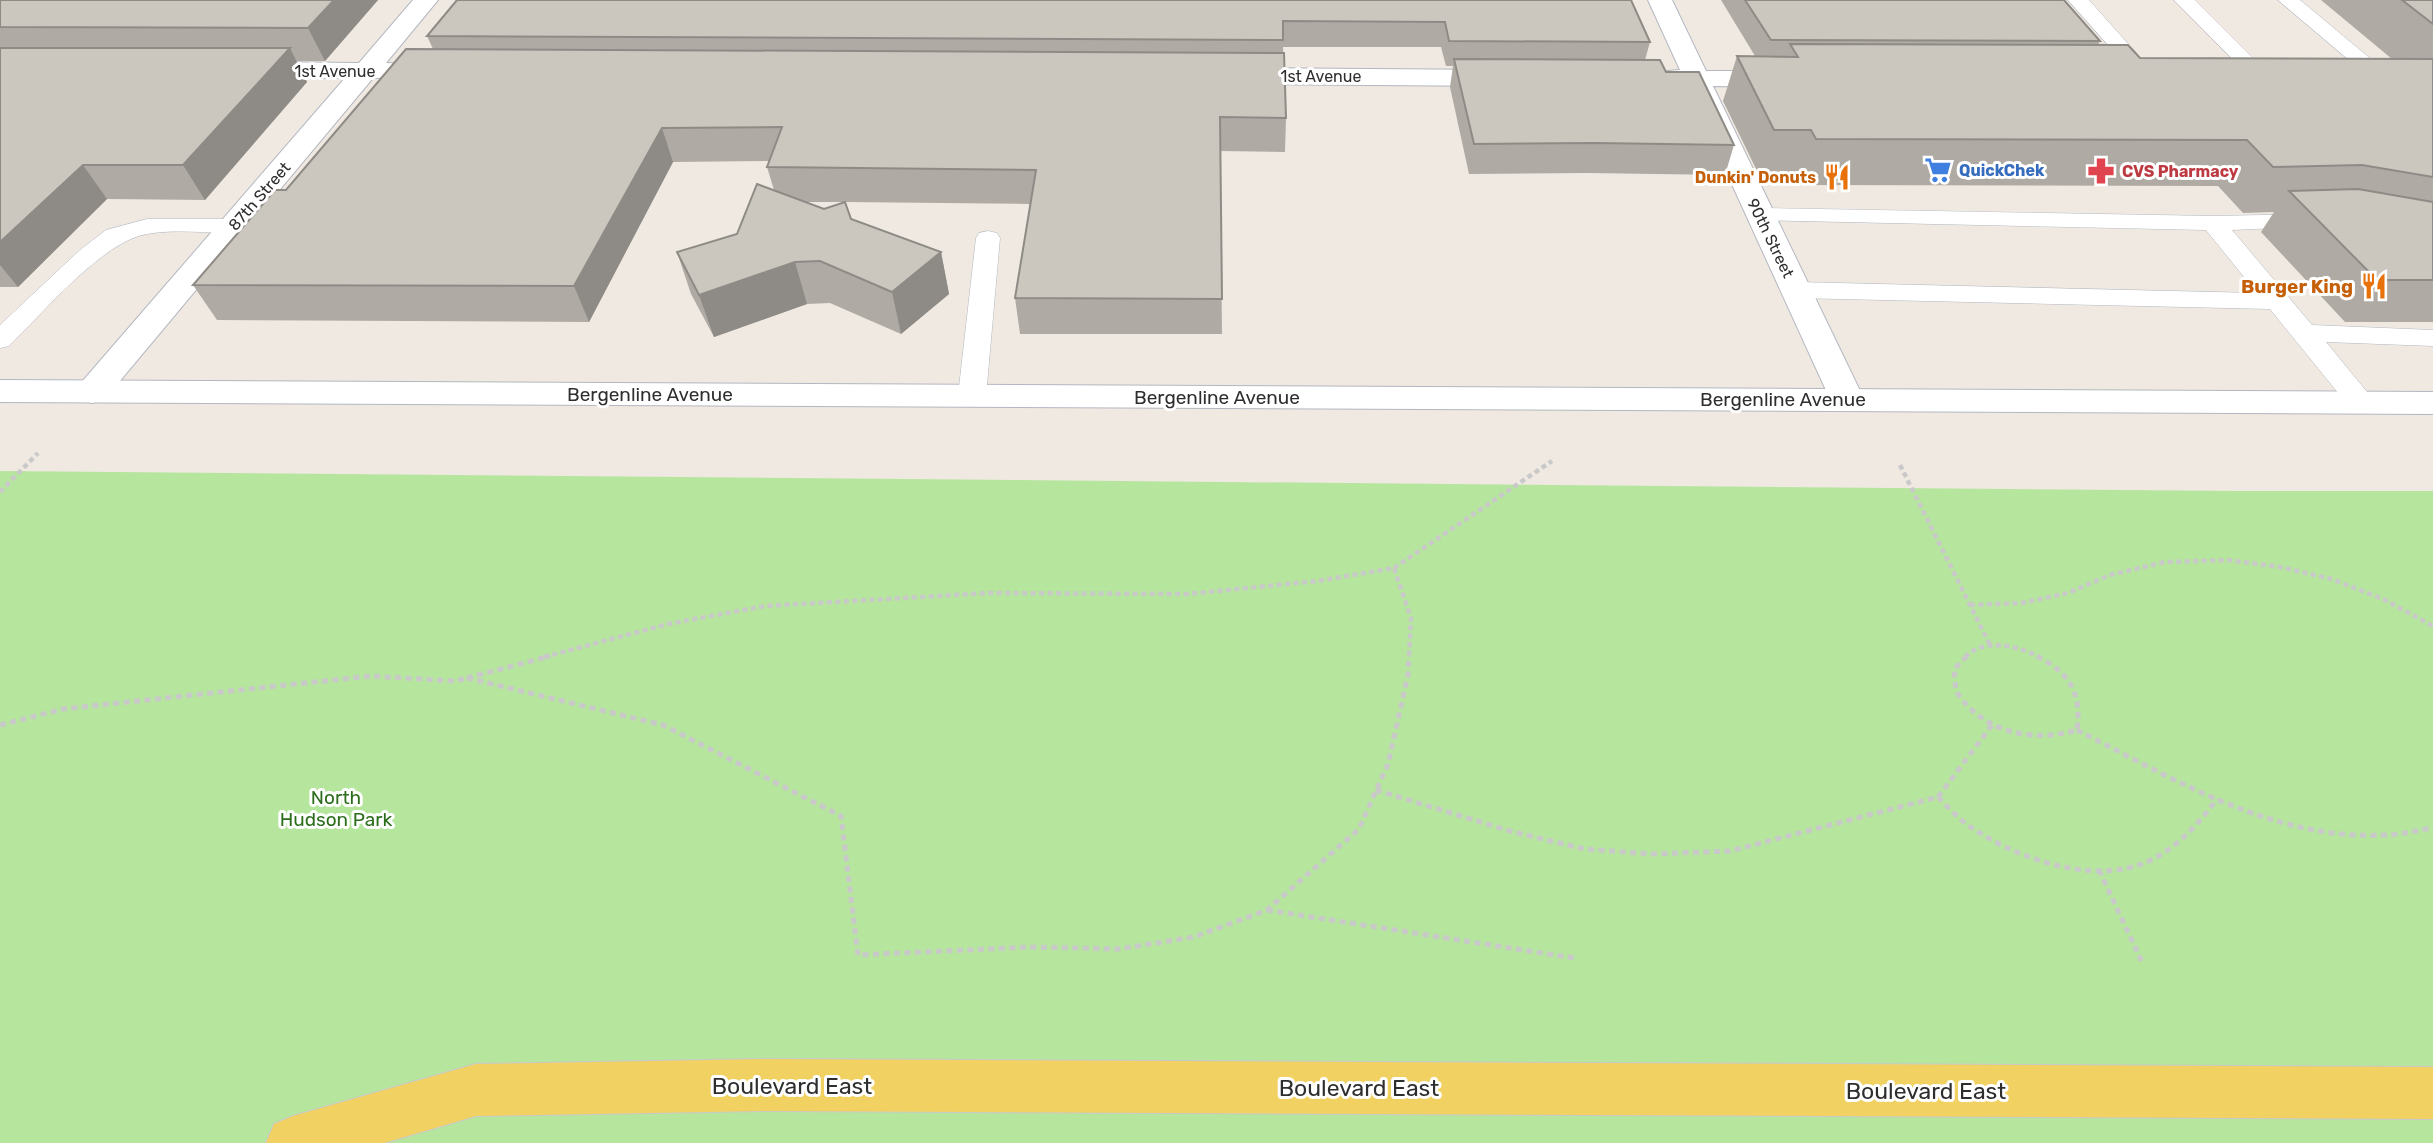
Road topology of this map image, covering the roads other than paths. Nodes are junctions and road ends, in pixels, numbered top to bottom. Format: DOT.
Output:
graph roads {
  1 [pos="426,0"];
  2 [pos="1660,0"];
  3 [pos="2078,0"];
  4 [pos="2184,0"];
  5 [pos="2288,0"];
  6 [pos="231,70"];
  7 [pos="367,71"];
  8 [pos="464,71"];
  9 [pos="1212,76"];
  10 [pos="1531,78"];
  11 [pos="1628,78"];
  12 [pos="1697,79"];
  13 [pos="1809,79"];
  14 [pos="2344,79"];
  15 [pos="2396,79"];
  16 [pos="2123,80"];
  17 [pos="2163,80"];
  18 [pos="2226,80"];
  19 [pos="2264,80"];
  20 [pos="2291,80"];
  21 [pos="1759,215"];
  22 [pos="2213,223"];
  23 [pos="2340,223"];
  24 [pos="234,226"];
  25 [pos="988,239"];
  26 [pos="1796,289"];
  27 [pos="2276,301"];
  28 [pos="2304,333"];
  29 [pos="2433,338"];
  30 [pos="0,340"];
  31 [pos="0,391"];
  32 [pos="92,392"];
  33 [pos="972,396"];
  34 [pos="1847,399"];
  35 [pos="2362,403"];
  36 [pos="2433,404"];
  37 [pos="2433,1093"];
  38 [pos="293,1143"];
  1 -- 7 [label="street, 87th Street"];
  2 -- 12 [label="street, 90th Street"];
  3 -- 17 [label="lane"];
  4 -- 19 [label="lane"];
  5 -- 15 [label="lane"];
  6 -- 7 [label="street, 1st Avenue"];
  7 -- 8 [label="street, 1st Avenue"];
  7 -- 24 [label="street, 87th Street"];
  9 -- 10 [label="street, 1st Avenue"];
  11 -- 12 [label="street"];
  12 -- 13 [label="street"];
  12 -- 21 [label="street, 90th Street"];
  14 -- 15 [label="street"];
  16 -- 17 [label="street"];
  18 -- 19 [label="street"];
  19 -- 20 [label="street"];
  21 -- 22 [label="lane"];
  21 -- 26 [label="street, 90th Street"];
  22 -- 23 [label="lane"];
  22 -- 27 [label="lane"];
  24 -- 30 [label="lane"];
  24 -- 32 [label="street, 87th Street"];
  25 -- 33 [label="lane"];
  26 -- 27 [label="lane"];
  26 -- 34 [label="street, 90th Street"];
  27 -- 28 [label="lane"];
  28 -- 29 [label="lane"];
  28 -- 35 [label="lane"];
  31 -- 32 [label="street, Bergenline Avenue"];
  32 -- 33 [label="street, Bergenline Avenue"];
  33 -- 34 [label="street, Bergenline Avenue"];
  34 -- 35 [label="street, Bergenline Avenue"];
  35 -- 36 [label="street, Bergenline Avenue"];
  37 -- 38 [label="main road, Boulevard East"];
}
